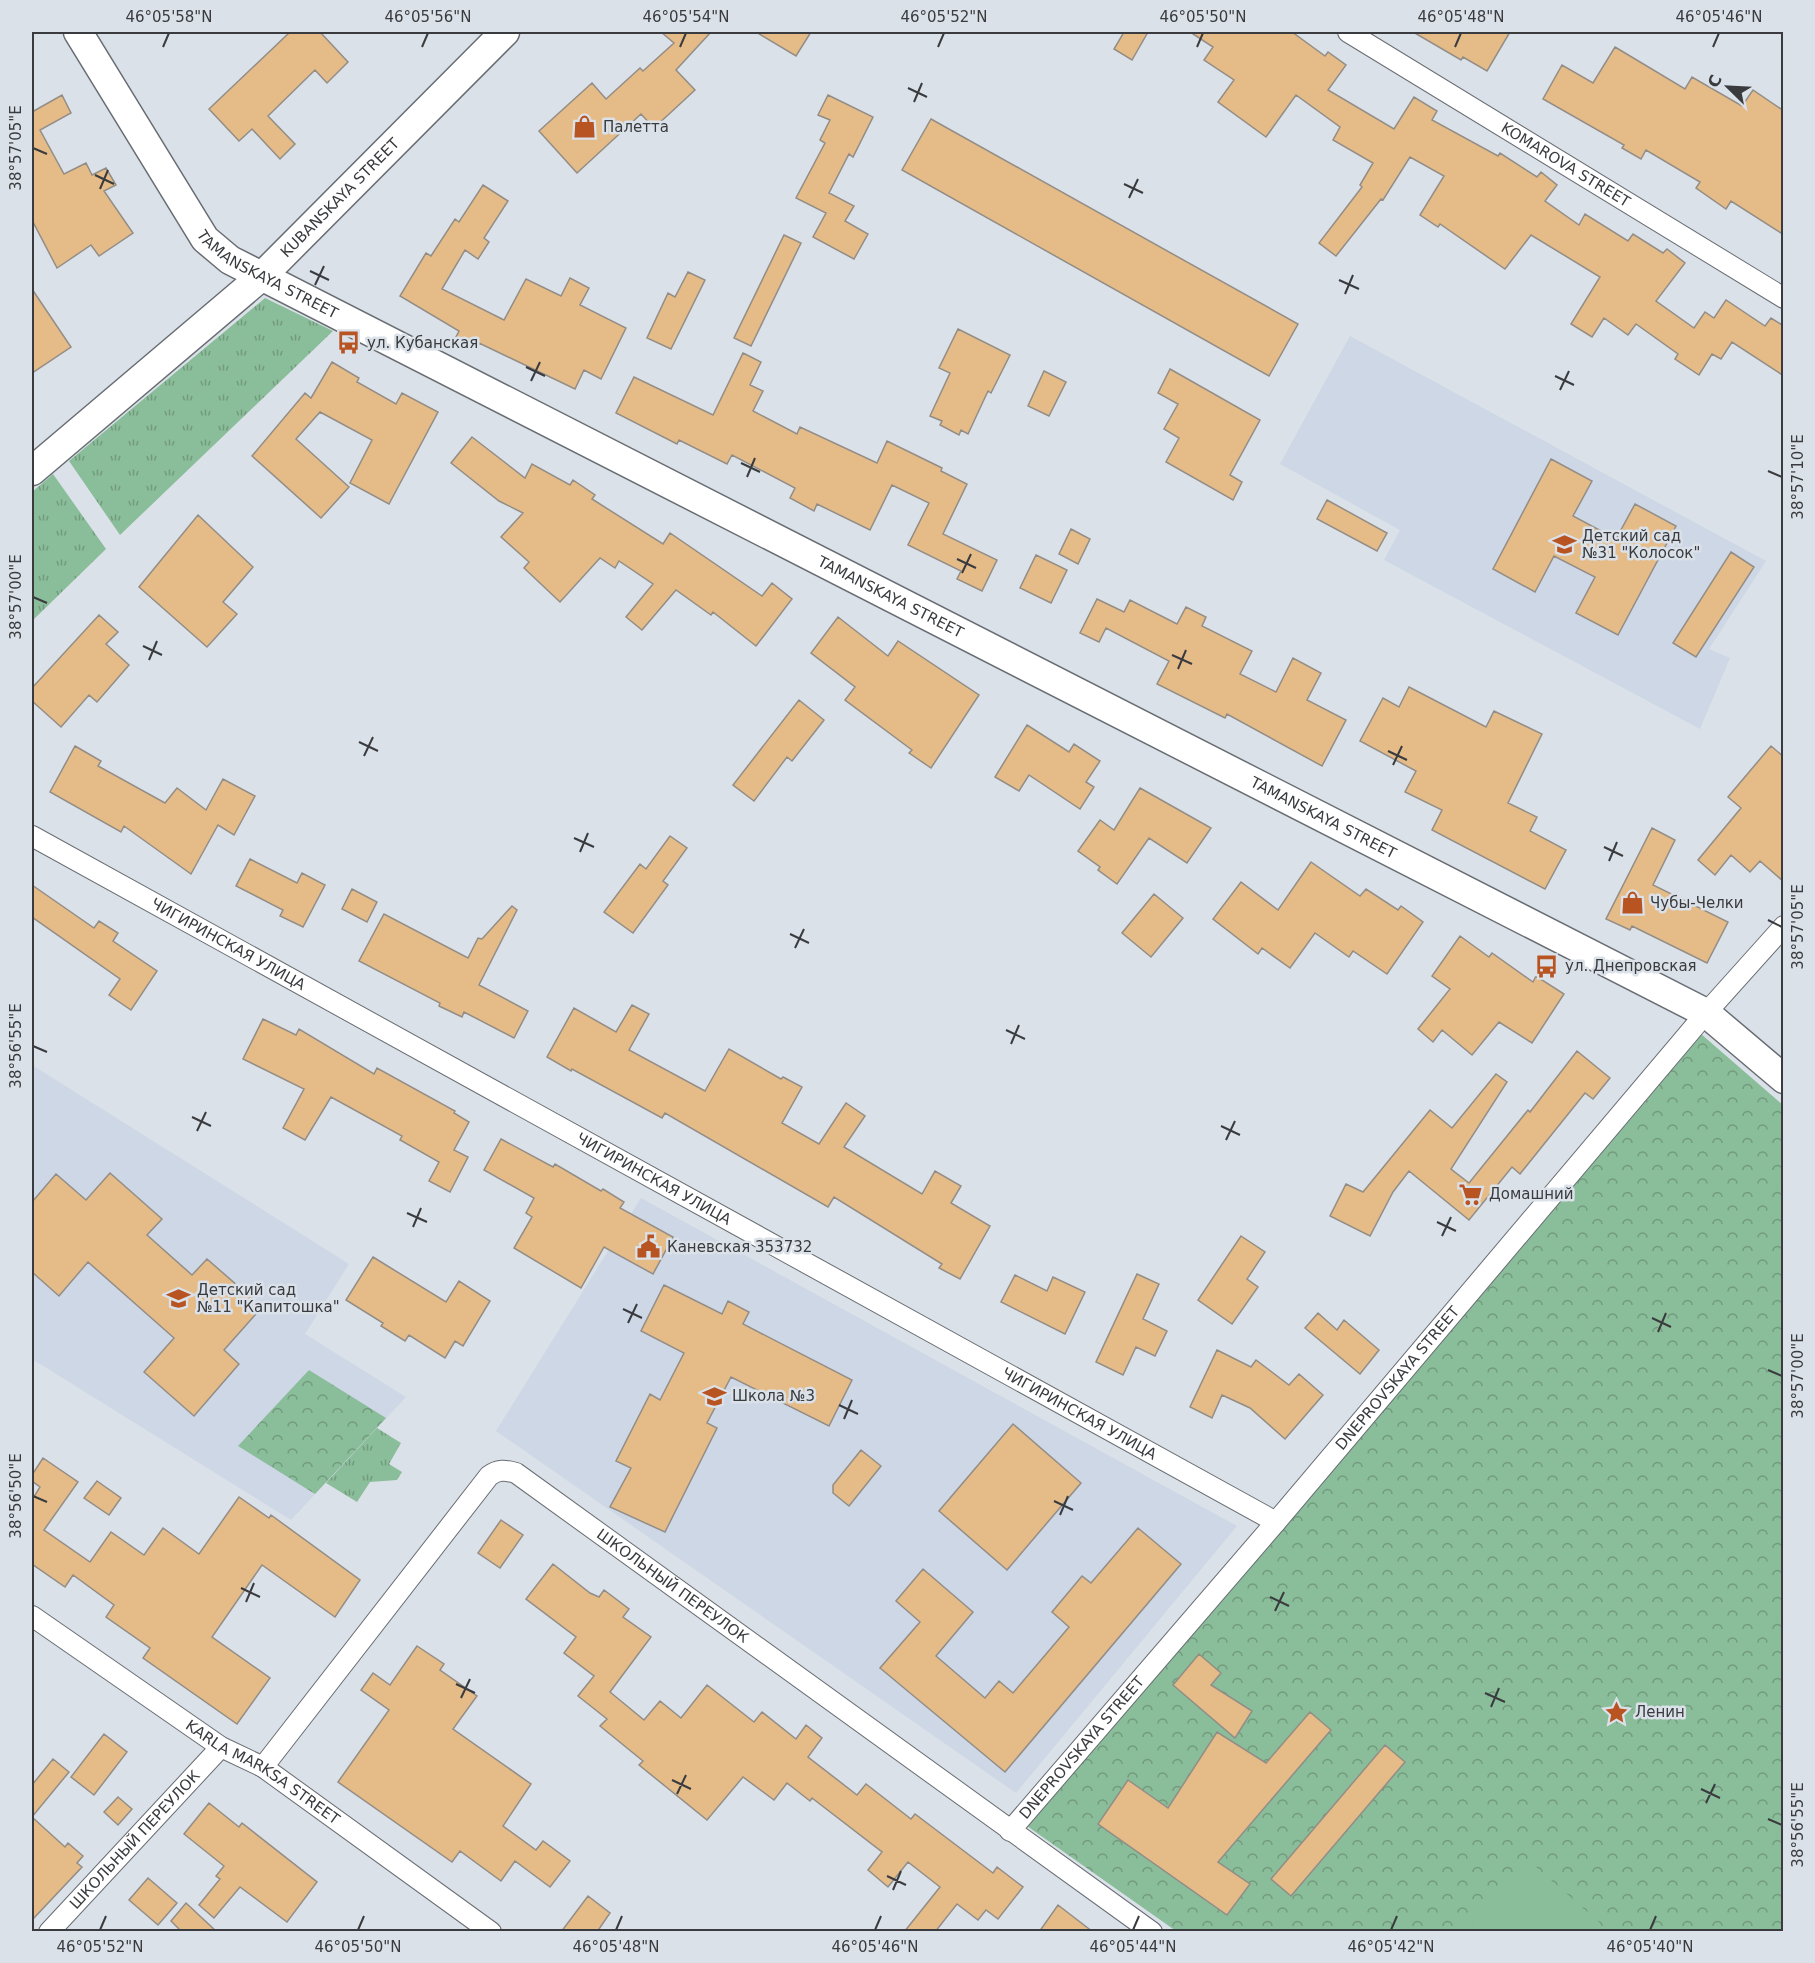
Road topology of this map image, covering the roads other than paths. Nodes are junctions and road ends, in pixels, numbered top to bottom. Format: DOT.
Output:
graph roads {
  1 [pos="78,32"];
  2 [pos="505,32"];
  3 [pos="1348,32"];
  4 [pos="262,276"];
  5 [pos="1784,298"];
  6 [pos="32,471"];
  7 [pos="32,836"];
  8 [pos="1784,926"];
  9 [pos="1706,1013"];
  10 [pos="1784,1079"];
  11 [pos="1276,1522"];
  12 [pos="32,1616"];
  13 [pos="221,1747"];
  14 [pos="263,1767"];
  15 [pos="1010,1831"];
  16 [pos="49,1932"];
  17 [pos="491,1932"];
  18 [pos="1152,1932"];
  1 -- 4 [label="street, TAMANSKAYA STREET"];
  2 -- 4 [label="street, KUBANSKAYA STREET"];
  3 -- 5 [label="street, KOMAROVA STREET"];
  4 -- 6 [label="street, KUBANSKAYA STREET"];
  4 -- 9 [label="street, TAMANSKAYA STREET"];
  7 -- 11 [label="street, ЧИГИРИНСКАЯ УЛИЦА"];
  8 -- 9 [label="street, DNEPROVSKAYA STREET"];
  9 -- 10 [label="street, TAMANSKAYA STREET"];
  9 -- 11 [label="street, DNEPROVSKAYA STREET"];
  11 -- 15 [label="street, DNEPROVSKAYA STREET"];
  12 -- 13 [label="street, KARLA MARKSA STREET"];
  13 -- 14 [label="street, KARLA MARKSA STREET"];
  13 -- 16 [label="street, ШКОЛЬНЫЙ ПЕРЕУЛОК"];
  14 -- 15 [label="street, ШКОЛЬНЫЙ ПЕРЕУЛОК"];
  14 -- 17 [label="street, KARLA MARKSA STREET"];
  15 -- 18 [label="street, ШКОЛЬНЫЙ ПЕРЕУЛОК"];
}
